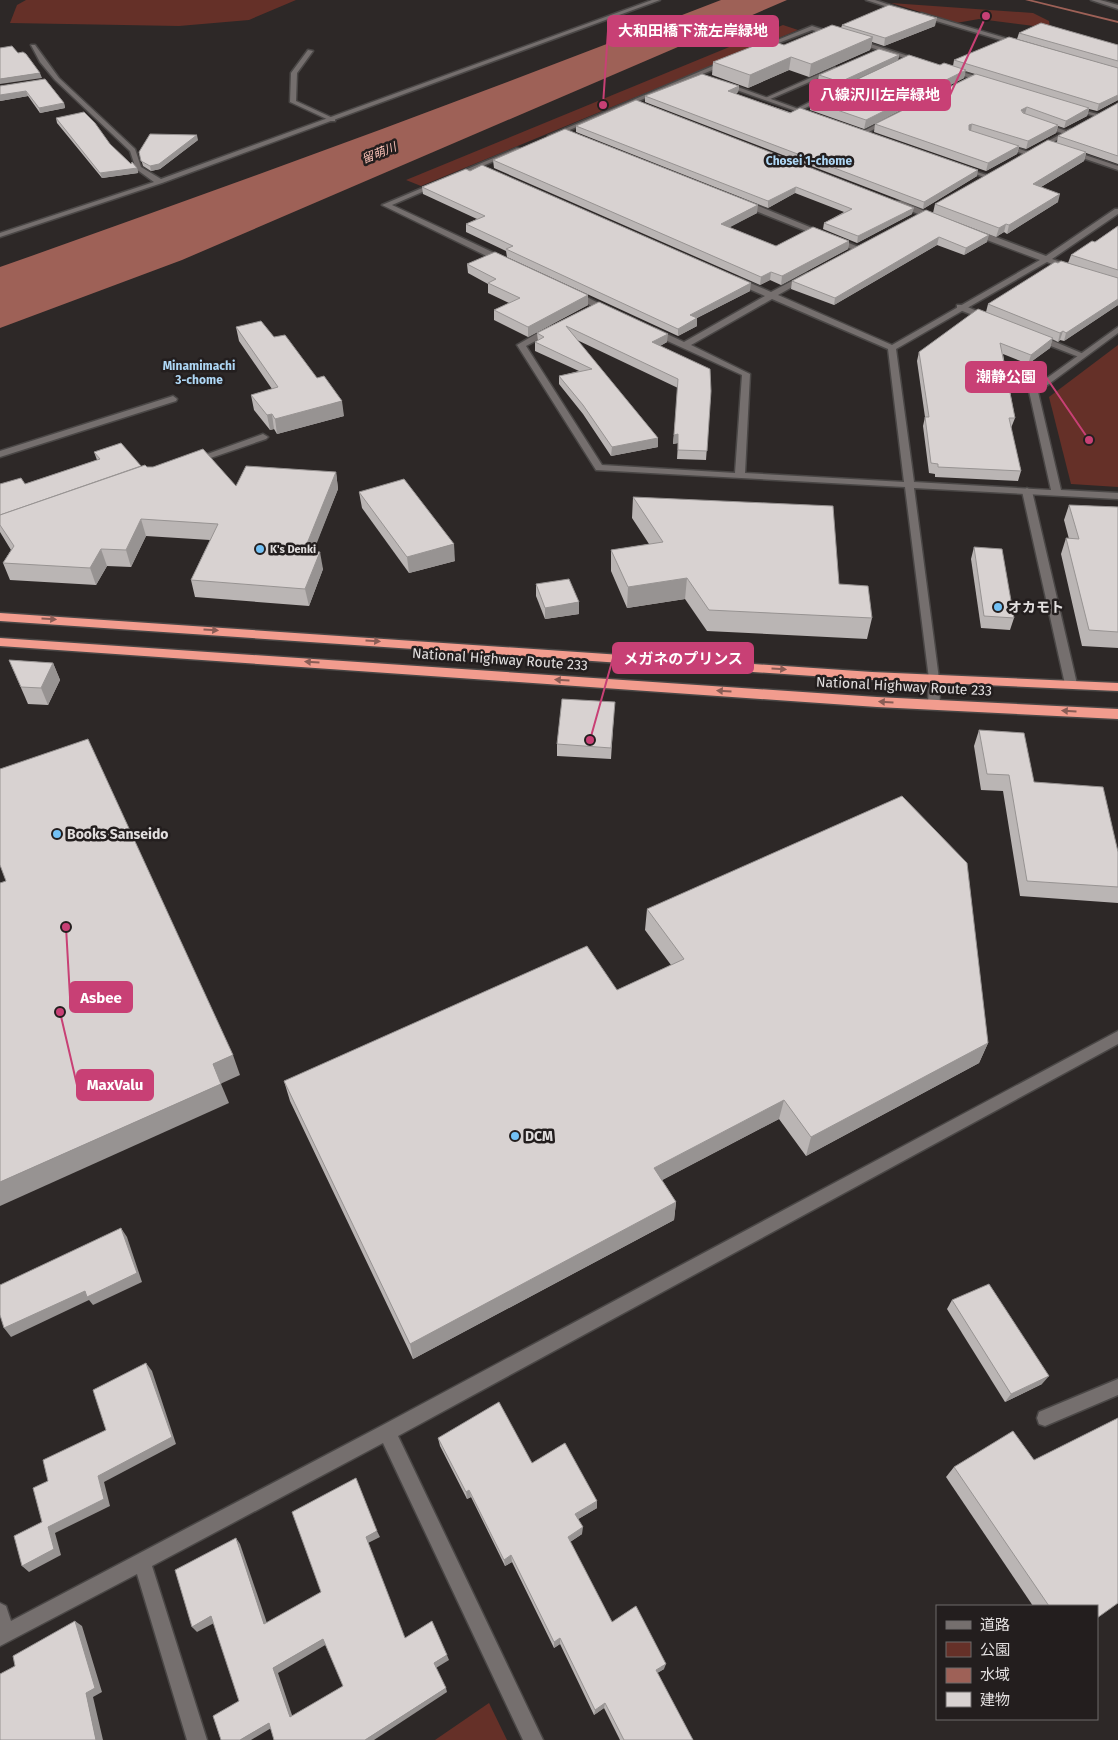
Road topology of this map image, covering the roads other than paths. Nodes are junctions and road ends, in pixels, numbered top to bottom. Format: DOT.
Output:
graph roads {
  1 [pos="657,0"];
  2 [pos="869,0"];
  3 [pos="1094,0"];
  4 [pos="1118,7"];
  5 [pos="838,36"];
  6 [pos="846,38"];
  7 [pos="1025,45"];
  8 [pos="33,46"];
  9 [pos="881,49"];
  10 [pos="310,51"];
  11 [pos="750,53"];
  12 [pos="872,53"];
  13 [pos="911,58"];
  14 [pos="732,60"];
  15 [pos="902,62"];
  16 [pos="845,64"];
  17 [pos="929,64"];
  18 [pos="938,66"];
  19 [pos="697,74"];
  20 [pos="974,77"];
  21 [pos="57,78"];
  22 [pos="706,78"];
  23 [pos="48,80"];
  24 [pos="714,80"];
  25 [pos="965,82"];
  26 [pos="993,83"];
  27 [pos="832,94"];
  28 [pos="766,99"];
  29 [pos="633,102"];
  30 [pos="642,105"];
  31 [pos="1069,106"];
  32 [pos="797,110"];
  33 [pos="816,116"];
  34 [pos="897,116"];
  35 [pos="333,120"];
  36 [pos="1090,120"];
  37 [pos="1033,121"];
  38 [pos="1082,124"];
  39 [pos="853,130"];
  40 [pos="563,131"];
  41 [pos="1067,132"];
  42 [pos="863,133"];
  43 [pos="572,135"];
  44 [pos="872,136"];
  45 [pos="546,138"];
  46 [pos="995,143"];
  47 [pos="1046,144"];
  48 [pos="529,145"];
  49 [pos="1056,147"];
  50 [pos="1064,150"];
  51 [pos="1029,154"];
  52 [pos="1020,158"];
  53 [pos="951,164"];
  54 [pos="478,166"];
  55 [pos="1118,168"];
  56 [pos="488,170"];
  57 [pos="995,172"];
  58 [pos="986,176"];
  59 [pos="979,181"];
  60 [pos="160,182"];
  61 [pos="888,199"];
  62 [pos="738,200"];
  63 [pos="932,208"];
  64 [pos="1118,211"];
  65 [pos="924,213"];
  66 [pos="916,217"];
  67 [pos="943,220"];
  68 [pos="962,227"];
  69 [pos="0,235"];
  70 [pos="866,244"];
  71 [pos="857,248"];
  72 [pos="849,253"];
  73 [pos="1045,260"];
  74 [pos="509,264"];
  75 [pos="814,272"];
  76 [pos="1082,272"];
  77 [pos="724,275"];
  78 [pos="562,289"];
  79 [pos="770,295"];
  80 [pos="960,307"];
  81 [pos="615,313"];
  82 [pos="995,321"];
  83 [pos="564,323"];
  84 [pos="641,326"];
  85 [pos="1118,329"];
  86 [pos="1030,335"];
  87 [pos="684,346"];
  88 [pos="892,348"];
  89 [pos="1082,355"];
  90 [pos="173,399"];
  91 [pos="263,437"];
  92 [pos="0,454"];
  93 [pos="179,466"];
  94 [pos="740,474"];
  95 [pos="909,486"];
  96 [pos="1027,491"];
  97 [pos="1057,492"];
  98 [pos="1118,496"];
  99 [pos="0,617"];
  100 [pos="0,642"];
  101 [pos="934,679"];
  102 [pos="1071,684"];
  103 [pos="1118,687"];
  104 [pos="934,705"];
  105 [pos="1118,714"];
  106 [pos="1118,1037"];
  107 [pos="1118,1387"];
  108 [pos="1045,1418"];
  109 [pos="387,1432"];
  110 [pos="142,1562"];
  111 [pos="0,1612"];
  112 [pos="2,1636"];
  113 [pos="198,1740"];
  114 [pos="533,1740"];
  1 -- 35 [label="street"];
  2 -- 7 [label="street"];
  3 -- 4 [label="street"];
  5 -- 11 [label="street"];
  6 -- 9 [label="street"];
  8 -- 21 [label="street"];
  9 -- 12 [label="street"];
  9 -- 13 [label="street"];
  10 -- 35 [label="street"];
  13 -- 15 [label="street"];
  13 -- 17 [label="street"];
  14 -- 19 [label="street"];
  16 -- 28 [label="street"];
  18 -- 20 [label="street"];
  19 -- 22 [label="street"];
  19 -- 29 [label="street"];
  20 -- 25 [label="street"];
  20 -- 26 [label="street"];
  21 -- 23 [label="street"];
  21 -- 60 [label="street"];
  24 -- 28 [label="street"];
  27 -- 32 [label="street"];
  28 -- 32 [label="street"];
  29 -- 30 [label="street"];
  29 -- 40 [label="street"];
  31 -- 36 [label="street"];
  32 -- 33 [label="street"];
  34 -- 42 [label="street"];
  35 -- 60 [label="street"];
  37 -- 41 [label="street"];
  38 -- 41 [label="street"];
  39 -- 42 [label="street"];
  40 -- 43 [label="street"];
  40 -- 45 [label="street"];
  41 -- 47 [label="street"];
  42 -- 44 [label="street"];
  46 -- 51 [label="street"];
  47 -- 49 [label="street"];
  47 -- 51 [label="street"];
  48 -- 54 [label="street"];
  50 -- 55 [label="street"];
  51 -- 52 [label="street"];
  53 -- 58 [label="street"];
  54 -- 56 [label="street"];
  54 -- 74 [label="street"];
  57 -- 58 [label="street"];
  58 -- 59 [label="street"];
  60 -- 69 [label="street"];
  61 -- 65 [label="street"];
  62 -- 71 [label="street"];
  63 -- 65 [label="street"];
  64 -- 73 [label="street"];
  65 -- 66 [label="street"];
  65 -- 67 [label="street"];
  68 -- 73 [label="street"];
  70 -- 71 [label="street"];
  71 -- 72 [label="street"];
  73 -- 76 [label="street"];
  73 -- 80 [label="street"];
  75 -- 79 [label="street"];
  77 -- 79 [label="street"];
  78 -- 81 [label="street"];
  79 -- 87 [label="street"];
  79 -- 88 [label="street"];
  80 -- 82 [label="street"];
  80 -- 88 [label="street"];
  83 -- 94 [label="street"];
  84 -- 87 [label="street"];
  85 -- 89 [label="street"];
  86 -- 89 [label="street"];
  87 -- 94 [label="street"];
  88 -- 95 [label="street"];
  89 -- 97 [label="street"];
  90 -- 92 [label="street"];
  91 -- 93 [label="street"];
  94 -- 95 [label="street"];
  95 -- 96 [label="street"];
  95 -- 101 [label="street"];
  96 -- 97 [label="street"];
  96 -- 102 [label="street"];
  97 -- 98 [label="street"];
  99 -- 101 [label="highway, National Highway Route 233, one-way"];
  104 -- 100 [label="highway, National Highway Route 233, one-way"];
  101 -- 102 [label="highway, National Highway Route 233"];
  101 -- 104 [label="street"];
  102 -- 103 [label="highway, National Highway Route 233"];
  105 -- 104 [label="highway, National Highway Route 233, one-way"];
  106 -- 109 [label="street"];
  107 -- 108 [label="street"];
  109 -- 110 [label="street"];
  109 -- 114 [label="street"];
  110 -- 112 [label="street"];
  110 -- 113 [label="street"];
  111 -- 112 [label="street"];
}
